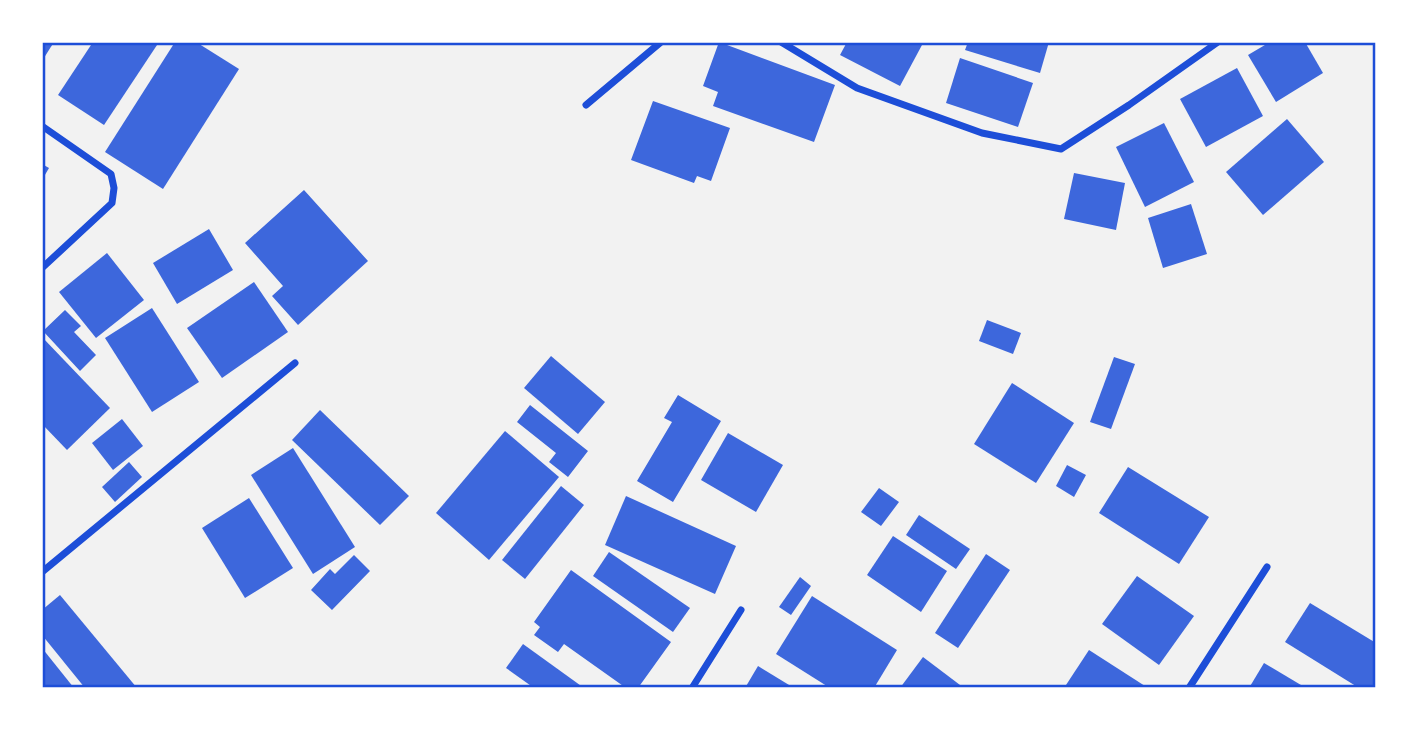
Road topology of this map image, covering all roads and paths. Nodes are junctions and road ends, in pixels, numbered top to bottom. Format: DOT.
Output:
graph roads {
  1 [pos="661,42"];
  2 [pos="781,42"];
  3 [pos="1218,42"];
  4 [pos="586,105"];
  5 [pos="42,126"];
  6 [pos="42,268"];
  7 [pos="295,363"];
  8 [pos="1267,567"];
  9 [pos="42,572"];
  10 [pos="741,610"];
  11 [pos="692,688"];
  12 [pos="1189,688"];
  1 -- 4 [label="street"];
  2 -- 3 [label="street"];
  5 -- 6 [label="street"];
  7 -- 9 [label="street"];
  8 -- 12 [label="street"];
  10 -- 11 [label="street"];
}
